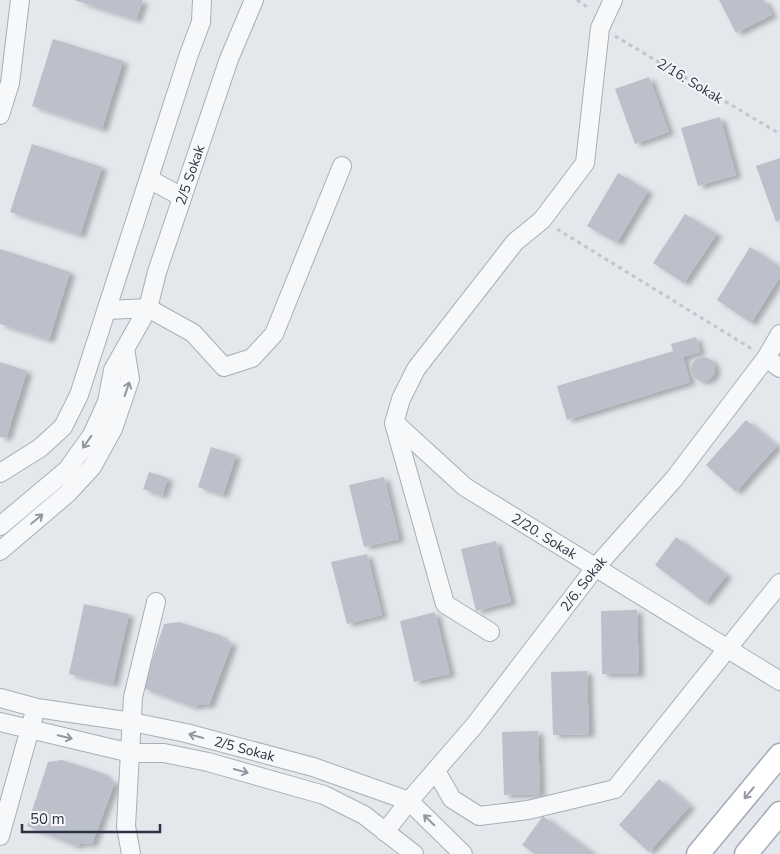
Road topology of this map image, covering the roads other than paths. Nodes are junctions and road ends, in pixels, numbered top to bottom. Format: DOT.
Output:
graph roads {
  1 [pos="20,0"];
  2 [pos="202,0"];
  3 [pos="254,0"];
  4 [pos="613,0"];
  5 [pos="0,114"];
  6 [pos="342,166"];
  7 [pos="149,179"];
  8 [pos="182,197"];
  9 [pos="148,308"];
  10 [pos="108,310"];
  11 [pos="780,334"];
  12 [pos="125,349"];
  13 [pos="766,358"];
  14 [pos="780,368"];
  15 [pos="394,423"];
  16 [pos="0,473"];
  17 [pos="0,526"];
  18 [pos="0,551"];
  19 [pos="595,568"];
  20 [pos="780,583"];
  21 [pos="156,602"];
  22 [pos="490,632"];
  23 [pos="728,649"];
  24 [pos="780,681"];
  25 [pos="0,698"];
  26 [pos="38,708"];
  27 [pos="0,722"];
  28 [pos="132,722"];
  29 [pos="29,728"];
  30 [pos="130,753"];
  31 [pos="780,755"];
  32 [pos="436,771"];
  33 [pos="409,801"];
  34 [pos="780,813"];
  35 [pos="385,832"];
  36 [pos="0,836"];
  37 [pos="131,854"];
  38 [pos="414,854"];
  39 [pos="464,854"];
  40 [pos="698,854"];
  41 [pos="746,854"];
  1 -- 5 [label="street"];
  2 -- 7 [label="street"];
  3 -- 8 [label="street, 2/5 Sokak"];
  4 -- 15 [label="street"];
  6 -- 9 [label="street"];
  7 -- 8 [label="street"];
  7 -- 10 [label="street"];
  8 -- 9 [label="street, 2/5 Sokak"];
  9 -- 10 [label="street"];
  9 -- 12 [label="street, 2/5 Sokak"];
  10 -- 16 [label="street"];
  11 -- 13 [label="street, 2/6. Sokak"];
  12 -- 17 [label="street, 2/5 Sokak, one-way"];
  18 -- 12 [label="street, one-way"];
  13 -- 14 [label="street"];
  13 -- 19 [label="street, 2/6. Sokak"];
  15 -- 19 [label="street, 2/20. Sokak"];
  15 -- 22 [label="street"];
  19 -- 23 [label="street, 2/20. Sokak"];
  19 -- 32 [label="street, 2/6. Sokak"];
  20 -- 23 [label="street"];
  21 -- 28 [label="street"];
  23 -- 24 [label="street, 2/20. Sokak"];
  23 -- 32 [label="street"];
  25 -- 26 [label="street, 2/5 Sokak"];
  26 -- 28 [label="street, 2/5 Sokak"];
  26 -- 29 [label="street"];
  27 -- 29 [label="street, 2/5 Sokak"];
  28 -- 30 [label="street"];
  33 -- 28 [label="street, 2/5 Sokak, one-way"];
  29 -- 30 [label="street, 2/5 Sokak, one-way"];
  29 -- 36 [label="street"];
  30 -- 35 [label="street, 2/5 Sokak, one-way"];
  30 -- 37 [label="street"];
  31 -- 40 [label="main road, one-way"];
  32 -- 33 [label="street, 2/6. Sokak"];
  33 -- 35 [label="street, 2/6. Sokak"];
  39 -- 33 [label="street, 2/5 Sokak, one-way"];
  34 -- 41 [label="main road"];
  35 -- 38 [label="street, 2/5 Sokak"];
}
